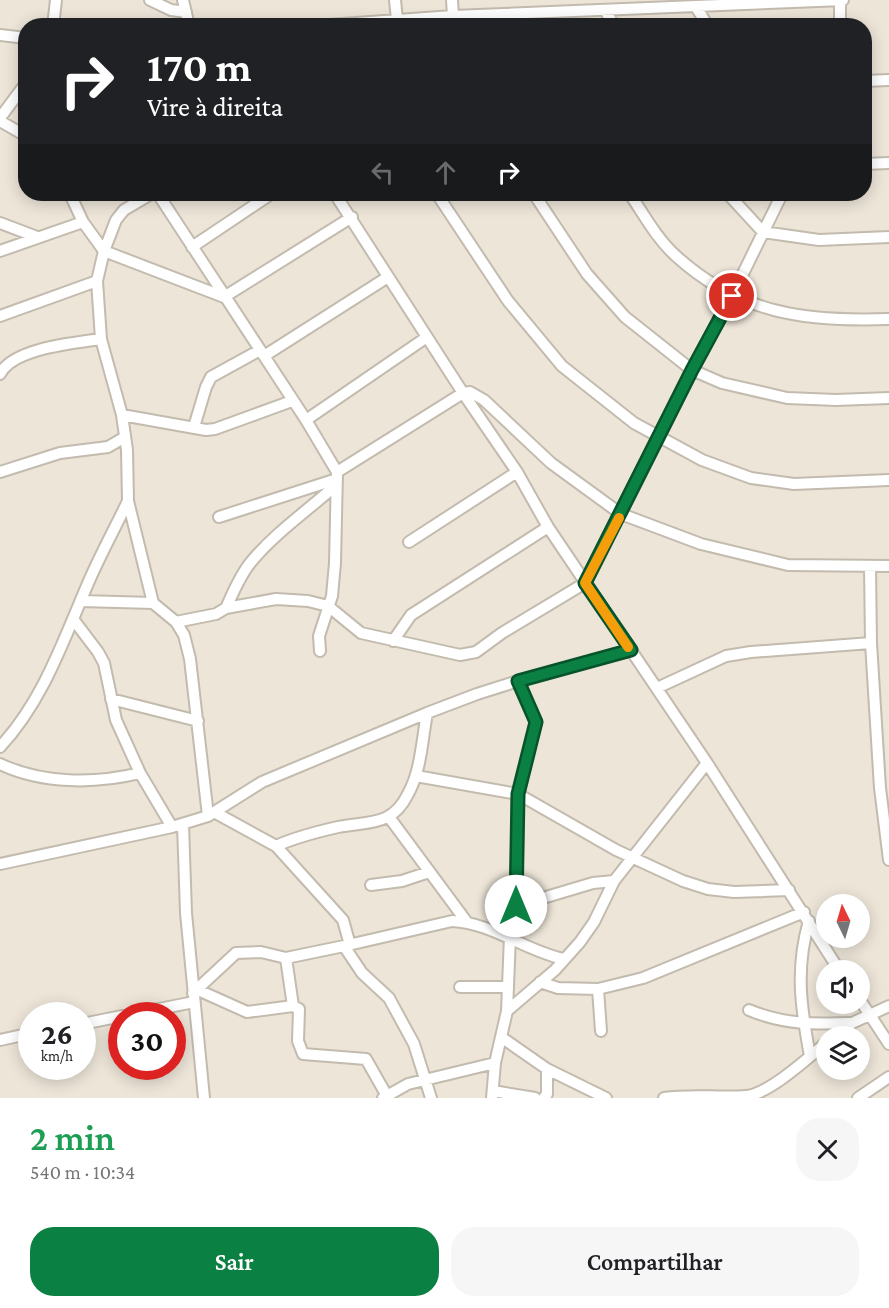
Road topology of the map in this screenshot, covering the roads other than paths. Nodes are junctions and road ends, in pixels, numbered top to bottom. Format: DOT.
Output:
graph roads {
  1 [pos="56,0"];
  2 [pos="150,0"];
  3 [pos="183,0"];
  4 [pos="395,0"];
  5 [pos="452,0"];
  6 [pos="841,0"];
  7 [pos="667,4"];
  8 [pos="696,7"];
  9 [pos="605,10"];
  10 [pos="186,12"];
  11 [pos="510,14"];
  12 [pos="453,16"];
  13 [pos="53,18"];
  14 [pos="187,18"];
  15 [pos="397,18"];
  16 [pos="442,18"];
  17 [pos="512,18"];
  18 [pos="610,18"];
  19 [pos="703,18"];
  20 [pos="840,18"];
  21 [pos="0,35"];
  22 [pos="18,37"];
  23 [pos="889,80"];
  24 [pos="872,81"];
  25 [pos="18,94"];
  26 [pos="0,119"];
  27 [pos="18,131"];
  28 [pos="889,163"];
  29 [pos="872,164"];
  30 [pos="73,201"];
  31 [pos="137,201"];
  32 [pos="162,201"];
  33 [pos="261,201"];
  34 [pos="340,201"];
  35 [pos="442,201"];
  36 [pos="539,201"];
  37 [pos="635,201"];
  38 [pos="734,201"];
  39 [pos="778,201"];
  40 [pos="352,217"];
  41 [pos="82,222"];
  42 [pos="0,223"];
  43 [pos="763,232"];
  44 [pos="37,237"];
  45 [pos="889,237"];
  46 [pos="192,247"];
  47 [pos="0,251"];
  48 [pos="104,251"];
  49 [pos="388,277"];
  50 [pos="97,281"];
  51 [pos="732,296"];
  52 [pos="224,297"];
  53 [pos="0,316"];
  54 [pos="889,320"];
  55 [pos="427,338"];
  56 [pos="101,339"];
  57 [pos="262,353"];
  58 [pos="692,370"];
  59 [pos="0,374"];
  60 [pos="463,393"];
  61 [pos="889,398"];
  62 [pos="292,401"];
  63 [pos="122,415"];
  64 [pos="306,420"];
  65 [pos="194,427"];
  66 [pos="125,437"];
  67 [pos="660,437"];
  68 [pos="0,472"];
  69 [pos="517,472"];
  70 [pos="336,479"];
  71 [pos="889,480"];
  72 [pos="128,501"];
  73 [pos="621,514"];
  74 [pos="219,517"];
  75 [pos="548,527"];
  76 [pos="409,542"];
  77 [pos="889,566"];
  78 [pos="870,567"];
  79 [pos="585,583"];
  80 [pos="81,601"];
  81 [pos="153,603"];
  82 [pos="328,606"];
  83 [pos="226,608"];
  84 [pos="73,619"];
  85 [pos="176,622"];
  86 [pos="393,641"];
  87 [pos="872,643"];
  88 [pos="631,650"];
  89 [pos="320,651"];
  90 [pos="518,681"];
  91 [pos="657,688"];
  92 [pos="111,699"];
  93 [pos="427,713"];
  94 [pos="198,721"];
  95 [pos="0,747"];
  96 [pos="706,763"];
  97 [pos="0,764"];
  98 [pos="140,773"];
  99 [pos="416,776"];
  100 [pos="518,794"];
  101 [pos="211,814"];
  102 [pos="389,817"];
  103 [pos="178,825"];
  104 [pos="276,846"];
  105 [pos="632,859"];
  106 [pos="889,860"];
  107 [pos="0,864"];
  108 [pos="429,872"];
  109 [pos="614,881"];
  110 [pos="371,885"];
  111 [pos="789,890"];
  112 [pos="516,906"];
  113 [pos="806,916"];
  114 [pos="466,921"];
  115 [pos="510,936"];
  116 [pos="347,946"];
  117 [pos="286,958"];
  118 [pos="564,959"];
  119 [pos="833,960"];
  120 [pos="540,982"];
  121 [pos="460,987"];
  122 [pos="507,987"];
  123 [pos="598,989"];
  124 [pos="195,995"];
  125 [pos="171,1002"];
  126 [pos="293,1006"];
  127 [pos="889,1006"];
  128 [pos="749,1010"];
  129 [pos="507,1011"];
  130 [pos="870,1015"];
  131 [pos="852,1023"];
  132 [pos="804,1024"];
  133 [pos="848,1026"];
  134 [pos="601,1031"];
  135 [pos="18,1036"];
  136 [pos="501,1037"];
  137 [pos="0,1040"];
  138 [pos="889,1044"];
  139 [pos="816,1051"];
  140 [pos="810,1056"];
  141 [pos="495,1063"];
  142 [pos="547,1070"];
  143 [pos="889,1077"];
  144 [pos="426,1079"];
  145 [pos="493,1094"];
  146 [pos="385,1097"];
  147 [pos="204,1098"];
  148 [pos="431,1098"];
  149 [pos="536,1098"];
  150 [pos="544,1098"];
  151 [pos="606,1098"];
  152 [pos="664,1098"];
  153 [pos="858,1098"];
  1 -- 13 [label="street"];
  2 -- 10 [label="street"];
  3 -- 10 [label="street"];
  4 -- 15 [label="street"];
  5 -- 12 [label="street"];
  6 -- 8 [label="street"];
  6 -- 20 [label="street"];
  7 -- 8 [label="street"];
  7 -- 9 [label="street"];
  8 -- 19 [label="street"];
  9 -- 11 [label="street"];
  9 -- 18 [label="street"];
  10 -- 14 [label="street"];
  11 -- 12 [label="street"];
  11 -- 17 [label="street"];
  12 -- 16 [label="street"];
  21 -- 22 [label="street"];
  23 -- 24 [label="street"];
  25 -- 26 [label="street"];
  26 -- 27 [label="street"];
  28 -- 29 [label="street"];
  30 -- 41 [label="street"];
  31 -- 48 [label="street"];
  32 -- 46 [label="street"];
  33 -- 46 [label="street"];
  34 -- 40 [label="street"];
  35 -- 67 [label="street"];
  36 -- 58 [label="street"];
  37 -- 51 [label="street"];
  38 -- 43 [label="street"];
  39 -- 43 [label="street"];
  40 -- 49 [label="street"];
  40 -- 52 [label="street"];
  41 -- 44 [label="street"];
  41 -- 48 [label="street"];
  42 -- 44 [label="street"];
  43 -- 45 [label="street"];
  43 -- 51 [label="street"];
  44 -- 47 [label="street"];
  46 -- 52 [label="street"];
  48 -- 50 [label="street"];
  48 -- 52 [label="street"];
  49 -- 55 [label="street"];
  49 -- 57 [label="street"];
  50 -- 53 [label="street"];
  50 -- 56 [label="street"];
  51 -- 54 [label="street"];
  51 -- 58 [label="street"];
  52 -- 57 [label="street"];
  55 -- 60 [label="street"];
  55 -- 64 [label="street"];
  56 -- 59 [label="street"];
  56 -- 63 [label="street"];
  57 -- 62 [label="street"];
  57 -- 65 [label="street"];
  58 -- 61 [label="street"];
  58 -- 67 [label="street"];
  60 -- 69 [label="street"];
  60 -- 70 [label="street"];
  60 -- 73 [label="street"];
  62 -- 64 [label="street"];
  62 -- 65 [label="street"];
  63 -- 65 [label="street"];
  63 -- 66 [label="street"];
  64 -- 70 [label="street"];
  66 -- 68 [label="street"];
  66 -- 72 [label="street"];
  67 -- 71 [label="street"];
  67 -- 73 [label="street"];
  69 -- 75 [label="street"];
  69 -- 76 [label="street"];
  70 -- 74 [label="street"];
  70 -- 82 [label="street"];
  70 -- 83 [label="street"];
  72 -- 80 [label="street"];
  72 -- 81 [label="street"];
  73 -- 78 [label="street"];
  73 -- 79 [label="street"];
  75 -- 79 [label="street"];
  75 -- 86 [label="street"];
  77 -- 78 [label="street"];
  78 -- 87 [label="street"];
  79 -- 86 [label="street"];
  79 -- 88 [label="street"];
  80 -- 81 [label="street"];
  80 -- 84 [label="street"];
  81 -- 85 [label="street"];
  82 -- 83 [label="street"];
  82 -- 86 [label="street"];
  82 -- 89 [label="street"];
  83 -- 85 [label="street"];
  84 -- 92 [label="street"];
  84 -- 95 [label="street"];
  85 -- 94 [label="street"];
  87 -- 91 [label="street"];
  87 -- 106 [label="street"];
  88 -- 90 [label="street"];
  88 -- 91 [label="street"];
  90 -- 93 [label="street"];
  90 -- 100 [label="street"];
  91 -- 96 [label="street"];
  92 -- 94 [label="street"];
  92 -- 98 [label="street"];
  93 -- 99 [label="street"];
  93 -- 101 [label="street"];
  94 -- 101 [label="street"];
  96 -- 105 [label="street"];
  96 -- 111 [label="street"];
  97 -- 98 [label="street"];
  98 -- 103 [label="street"];
  99 -- 100 [label="street"];
  99 -- 102 [label="street"];
  100 -- 105 [label="street"];
  100 -- 112 [label="street"];
  101 -- 103 [label="street"];
  101 -- 104 [label="street"];
  102 -- 104 [label="street"];
  102 -- 108 [label="street"];
  103 -- 107 [label="street"];
  103 -- 124 [label="street"];
  104 -- 116 [label="street"];
  105 -- 109 [label="street"];
  105 -- 111 [label="street"];
  108 -- 110 [label="street"];
  108 -- 114 [label="street"];
  109 -- 112 [label="street"];
  109 -- 118 [label="street"];
  111 -- 113 [label="street"];
  112 -- 115 [label="street"];
  113 -- 119 [label="street"];
  113 -- 123 [label="street"];
  113 -- 132 [label="street"];
  114 -- 115 [label="street"];
  114 -- 116 [label="street"];
  115 -- 118 [label="street"];
  115 -- 122 [label="street"];
  116 -- 117 [label="street"];
  116 -- 144 [label="street"];
  117 -- 124 [label="street"];
  117 -- 126 [label="street"];
  118 -- 120 [label="street"];
  120 -- 123 [label="street"];
  120 -- 129 [label="street"];
  121 -- 122 [label="street"];
  122 -- 129 [label="street"];
  123 -- 134 [label="street"];
  124 -- 125 [label="street"];
  124 -- 126 [label="street"];
  124 -- 147 [label="street"];
  126 -- 146 [label="street"];
  127 -- 130 [label="street"];
  128 -- 132 [label="street"];
  129 -- 136 [label="street"];
  130 -- 131 [label="street"];
  130 -- 138 [label="street"];
  131 -- 132 [label="street"];
  131 -- 133 [label="street"];
  132 -- 140 [label="street"];
  135 -- 137 [label="street"];
  136 -- 141 [label="street"];
  136 -- 142 [label="street"];
  139 -- 140 [label="street"];
  140 -- 152 [label="street"];
  141 -- 144 [label="street"];
  141 -- 145 [label="street"];
  142 -- 150 [label="street"];
  142 -- 151 [label="street"];
  143 -- 153 [label="street"];
  144 -- 146 [label="street"];
  144 -- 148 [label="street"];
  145 -- 149 [label="street"];
}
